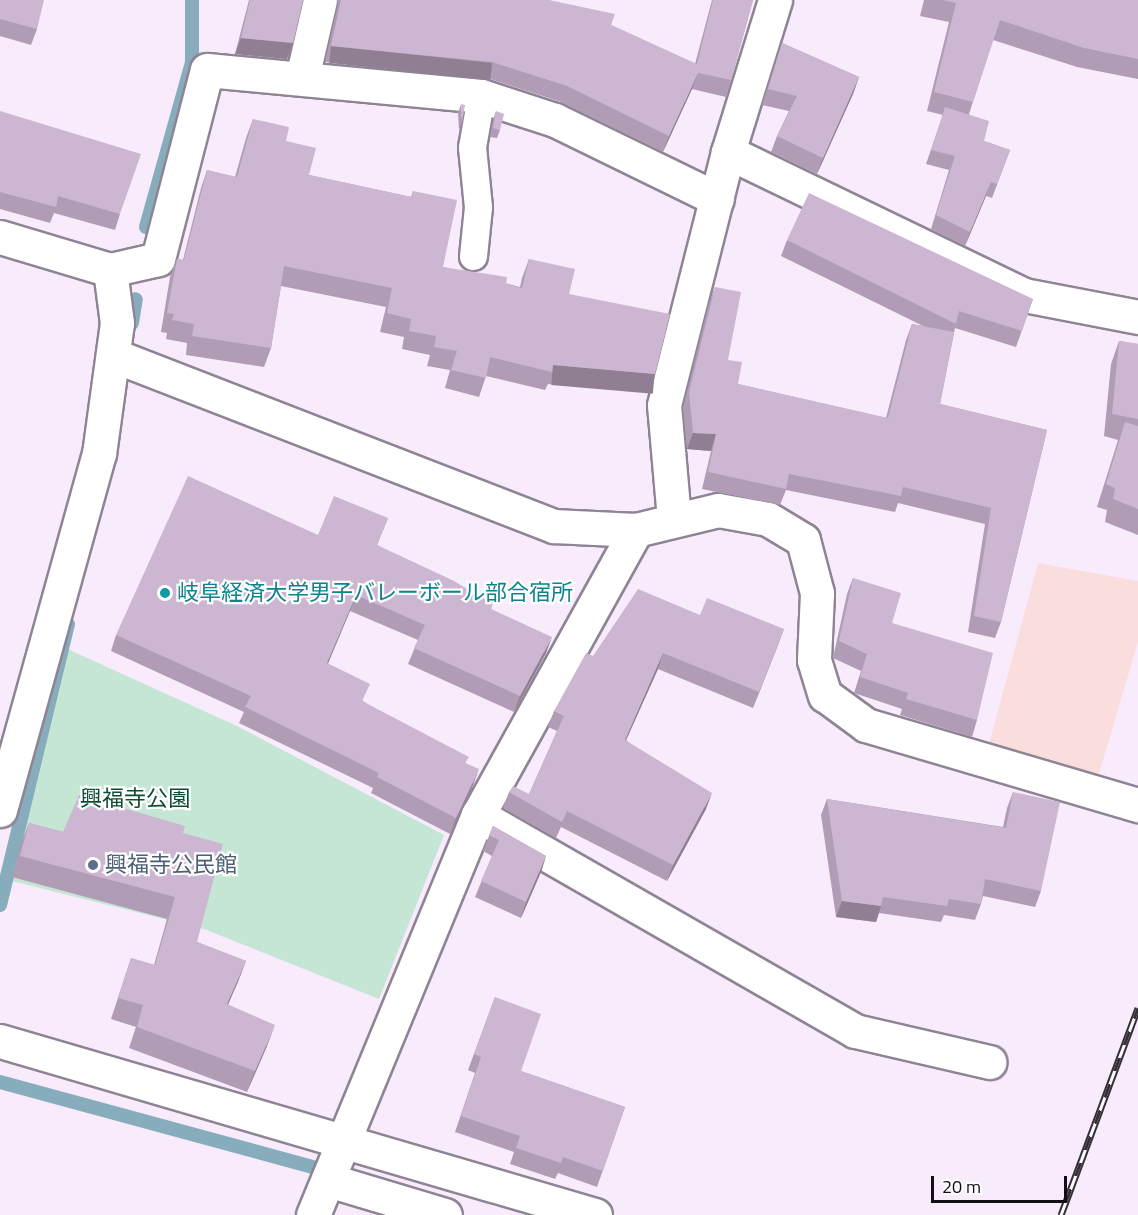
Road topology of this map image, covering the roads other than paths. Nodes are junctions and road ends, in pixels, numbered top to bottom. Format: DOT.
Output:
graph roads {
  1 [pos="320,0"];
  2 [pos="776,0"];
  3 [pos="302,78"];
  4 [pos="481,96"];
  5 [pos="728,152"];
  6 [pos="717,199"];
  7 [pos="0,237"];
  8 [pos="473,256"];
  9 [pos="110,270"];
  10 [pos="1138,317"];
  11 [pos="113,356"];
  12 [pos="674,519"];
  13 [pos="636,530"];
  14 [pos="1138,805"];
  15 [pos="0,810"];
  16 [pos="478,815"];
  17 [pos="0,1041"];
  18 [pos="989,1062"];
  19 [pos="344,1143"];
  20 [pos="327,1180"];
  21 [pos="313,1215"];
  22 [pos="446,1215"];
  23 [pos="595,1215"];
  1 -- 3 [label="street"];
  2 -- 5 [label="street"];
  3 -- 4 [label="street"];
  3 -- 9 [label="street"];
  4 -- 6 [label="street"];
  4 -- 8 [label="lane"];
  5 -- 6 [label="street"];
  5 -- 10 [label="street"];
  6 -- 12 [label="street"];
  7 -- 9 [label="street"];
  9 -- 11 [label="street"];
  11 -- 13 [label="street"];
  11 -- 15 [label="street"];
  12 -- 13 [label="street"];
  12 -- 14 [label="street"];
  13 -- 16 [label="street"];
  16 -- 18 [label="street"];
  16 -- 19 [label="street"];
  17 -- 19 [label="street"];
  19 -- 20 [label="street"];
  19 -- 23 [label="street"];
  20 -- 21 [label="street"];
  20 -- 22 [label="street"];
}
